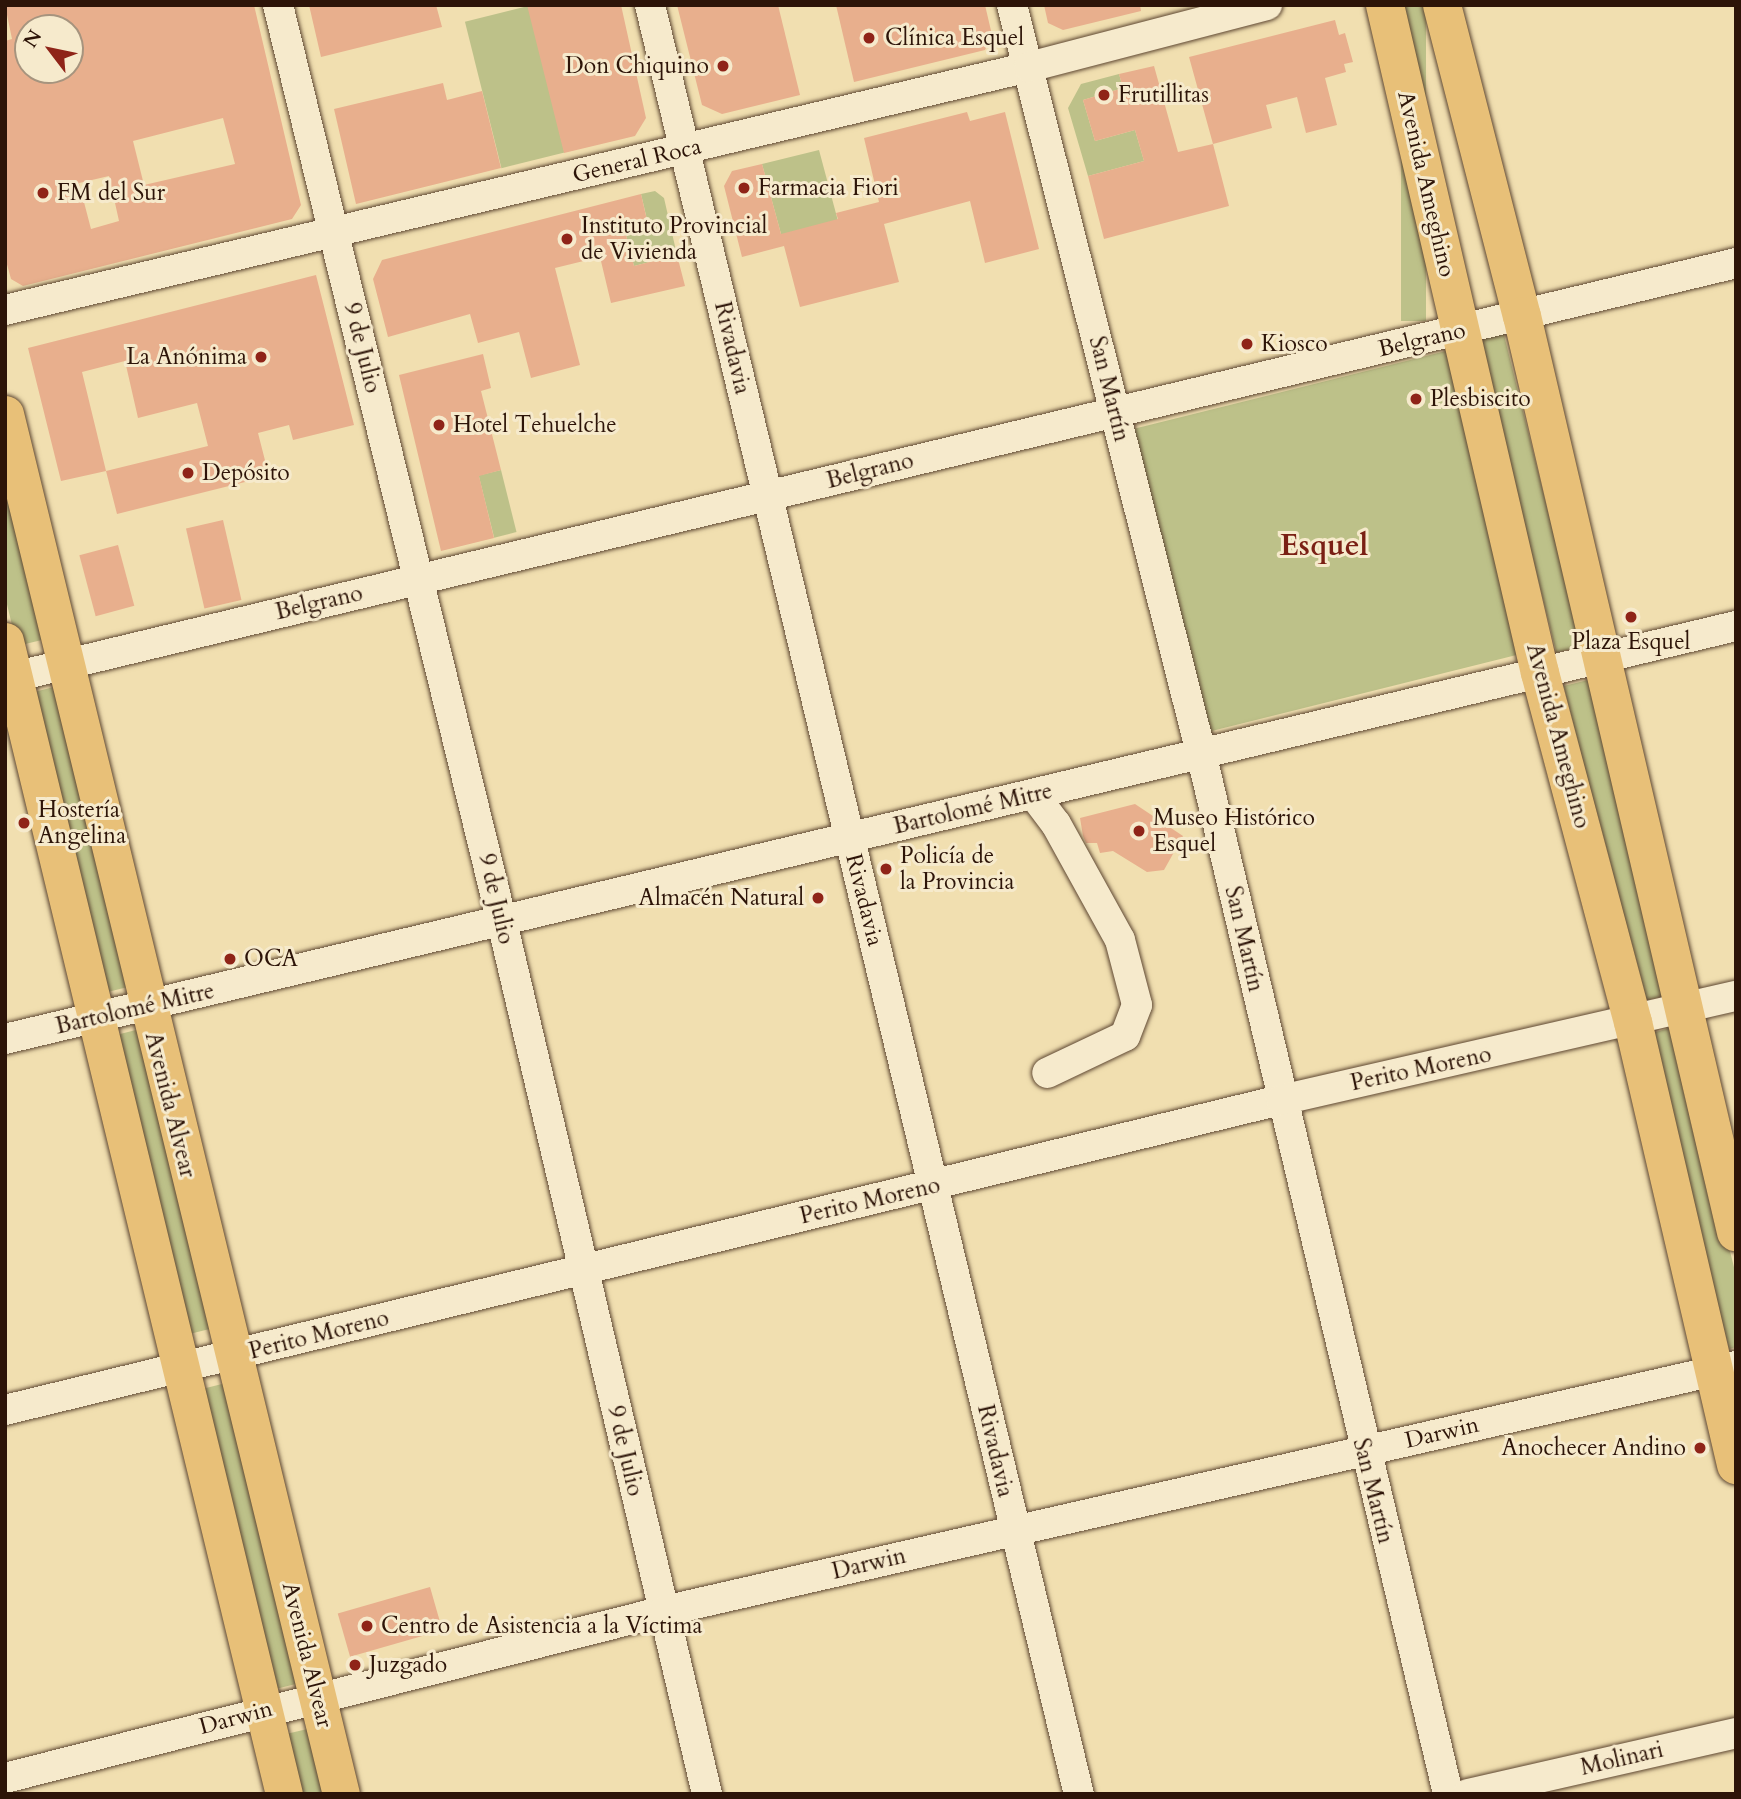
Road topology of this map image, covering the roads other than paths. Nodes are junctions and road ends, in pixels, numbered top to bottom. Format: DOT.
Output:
graph roads {
  1 [pos="278,5"];
  2 [pos="650,5"];
  3 [pos="1012,5"];
  4 [pos="1267,5"];
  5 [pos="1385,5"];
  6 [pos="1442,5"];
  7 [pos="1029,68"];
  8 [pos="685,149"];
  9 [pos="334,231"];
  10 [pos="1736,263"];
  11 [pos="5,310"];
  12 [pos="1522,316"];
  13 [pos="1459,331"];
  14 [pos="1114,412"];
  15 [pos="5,414"];
  16 [pos="767,496"];
  17 [pos="418,580"];
  18 [pos="1736,626"];
  19 [pos="5,641"];
  20 [pos="1602,658"];
  21 [pos="67,663"];
  22 [pos="1541,673"];
  23 [pos="10,678"];
  24 [pos="1202,757"];
  25 [pos="1034,795"];
  26 [pos="848,837"];
  27 [pos="502,922"];
  28 [pos="1736,996"];
  29 [pos="146,1007"];
  30 [pos="1683,1010"];
  31 [pos="96,1016"];
  32 [pos="1633,1022"];
  33 [pos="5,1039"];
  34 [pos="1047,1073"];
  35 [pos="1281,1100"];
  36 [pos="934,1186"];
  37 [pos="1736,1232"];
  38 [pos="582,1270"];
  39 [pos="233,1356"];
  40 [pos="183,1368"];
  41 [pos="1724,1369"];
  42 [pos="5,1410"];
  43 [pos="1363,1450"];
  44 [pos="1736,1465"];
  45 [pos="1013,1531"];
  46 [pos="664,1611"];
  47 [pos="318,1697"];
  48 [pos="264,1711"];
  49 [pos="1736,1733"];
  50 [pos="5,1778"];
  51 [pos="284,1794"];
  52 [pos="341,1794"];
  53 [pos="707,1794"];
  54 [pos="1079,1794"];
  55 [pos="1448,1794"];
  56 [pos="1468,1794"];
  1 -- 9 [label="street, 9 de Julio"];
  2 -- 8 [label="street, Rivadavia"];
  3 -- 7 [label="street, San Martín"];
  4 -- 7 [label="street, General Roca"];
  5 -- 13 [label="highway, Avenida Ameghino"];
  6 -- 12 [label="highway"];
  7 -- 8 [label="street, General Roca"];
  7 -- 14 [label="street, San Martín"];
  8 -- 9 [label="street, General Roca"];
  8 -- 16 [label="street, Rivadavia"];
  9 -- 11 [label="street, General Roca"];
  9 -- 17 [label="street, 9 de Julio"];
  10 -- 12 [label="street, Belgrano"];
  12 -- 13 [label="street, Belgrano"];
  12 -- 20 [label="highway"];
  13 -- 14 [label="street, Belgrano"];
  13 -- 22 [label="highway, Avenida Ameghino"];
  14 -- 16 [label="street, Belgrano"];
  14 -- 24 [label="street, San Martín"];
  15 -- 21 [label="main road, Avenida Alvear"];
  16 -- 17 [label="street, Belgrano"];
  16 -- 26 [label="street, Rivadavia"];
  17 -- 21 [label="street, Belgrano"];
  17 -- 27 [label="street, 9 de Julio"];
  18 -- 20 [label="street, Bartolomé Mitre"];
  19 -- 23 [label="main road"];
  20 -- 22 [label="street, Bartolomé Mitre"];
  20 -- 30 [label="highway"];
  21 -- 23 [label="street, Belgrano"];
  21 -- 29 [label="main road, Avenida Alvear"];
  22 -- 24 [label="street, Bartolomé Mitre"];
  22 -- 32 [label="highway, Avenida Ameghino"];
  23 -- 31 [label="main road"];
  24 -- 25 [label="street, Bartolomé Mitre"];
  24 -- 35 [label="street, San Martín"];
  25 -- 26 [label="street, Bartolomé Mitre"];
  25 -- 34 [label="street"];
  26 -- 27 [label="street, Bartolomé Mitre"];
  26 -- 36 [label="street, Rivadavia"];
  27 -- 29 [label="street, Bartolomé Mitre"];
  27 -- 38 [label="street, 9 de Julio"];
  28 -- 30 [label="street, Perito Moreno"];
  29 -- 31 [label="street, Bartolomé Mitre"];
  29 -- 39 [label="main road, Avenida Alvear"];
  30 -- 32 [label="street, Perito Moreno"];
  30 -- 37 [label="highway"];
  31 -- 33 [label="street, Bartolomé Mitre"];
  31 -- 40 [label="main road"];
  32 -- 35 [label="street, Perito Moreno"];
  32 -- 41 [label="highway, Avenida Ameghino"];
  35 -- 36 [label="street, Perito Moreno"];
  35 -- 43 [label="street, San Martín"];
  36 -- 38 [label="street, Perito Moreno"];
  36 -- 45 [label="street, Rivadavia"];
  38 -- 39 [label="street, Perito Moreno"];
  38 -- 46 [label="street, 9 de Julio"];
  39 -- 40 [label="street, Perito Moreno"];
  39 -- 47 [label="main road, Avenida Alvear"];
  40 -- 42 [label="street, Perito Moreno"];
  40 -- 48 [label="main road"];
  41 -- 43 [label="street, Darwin"];
  41 -- 44 [label="highway, Avenida Ameghino"];
  43 -- 45 [label="street, Darwin"];
  43 -- 55 [label="street, San Martín"];
  45 -- 46 [label="street, Darwin"];
  45 -- 54 [label="street, Rivadavia"];
  46 -- 47 [label="street, Darwin"];
  46 -- 53 [label="street, 9 de Julio"];
  47 -- 48 [label="street, Darwin"];
  47 -- 52 [label="main road, Avenida Alvear"];
  48 -- 50 [label="street, Darwin"];
  48 -- 51 [label="main road"];
  49 -- 56 [label="street, Molinari"];
}
